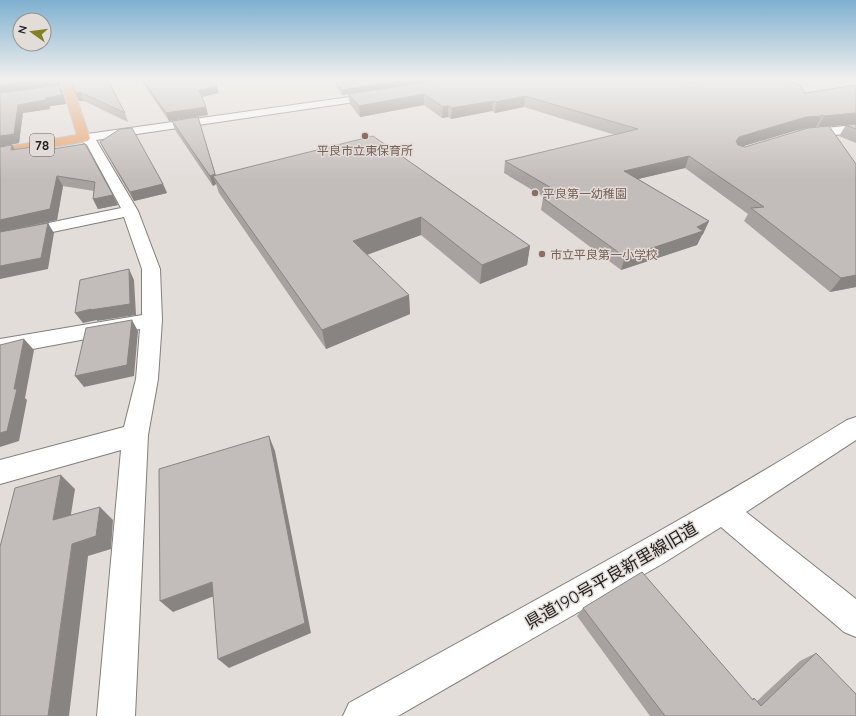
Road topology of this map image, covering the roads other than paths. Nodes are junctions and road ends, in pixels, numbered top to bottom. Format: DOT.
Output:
graph roads {
  1 [pos="75,112"];
  2 [pos="263,112"];
  3 [pos="856,129"];
  4 [pos="794,136"];
  5 [pos="84,138"];
  6 [pos="0,152"];
  7 [pos="130,211"];
  8 [pos="0,238"];
  9 [pos="152,320"];
  10 [pos="0,347"];
  11 [pos="856,427"];
  12 [pos="135,435"];
  13 [pos="0,472"];
  14 [pos="722,510"];
  15 [pos="856,620"];
  16 [pos="116,716"];
  17 [pos="362,716"];
  1 -- 5 [label="main road"];
  2 -- 5 [label="street"];
  3 -- 4 [label="street"];
  5 -- 6 [label="main road, 78"];
  5 -- 7 [label="street"];
  7 -- 8 [label="street"];
  7 -- 9 [label="street"];
  9 -- 10 [label="street"];
  9 -- 12 [label="street"];
  11 -- 14 [label="street, 県道190号平良新里線旧道"];
  12 -- 13 [label="street"];
  12 -- 16 [label="street"];
  14 -- 15 [label="street"];
  14 -- 17 [label="street, 県道190号平良新里線旧道"];
}
